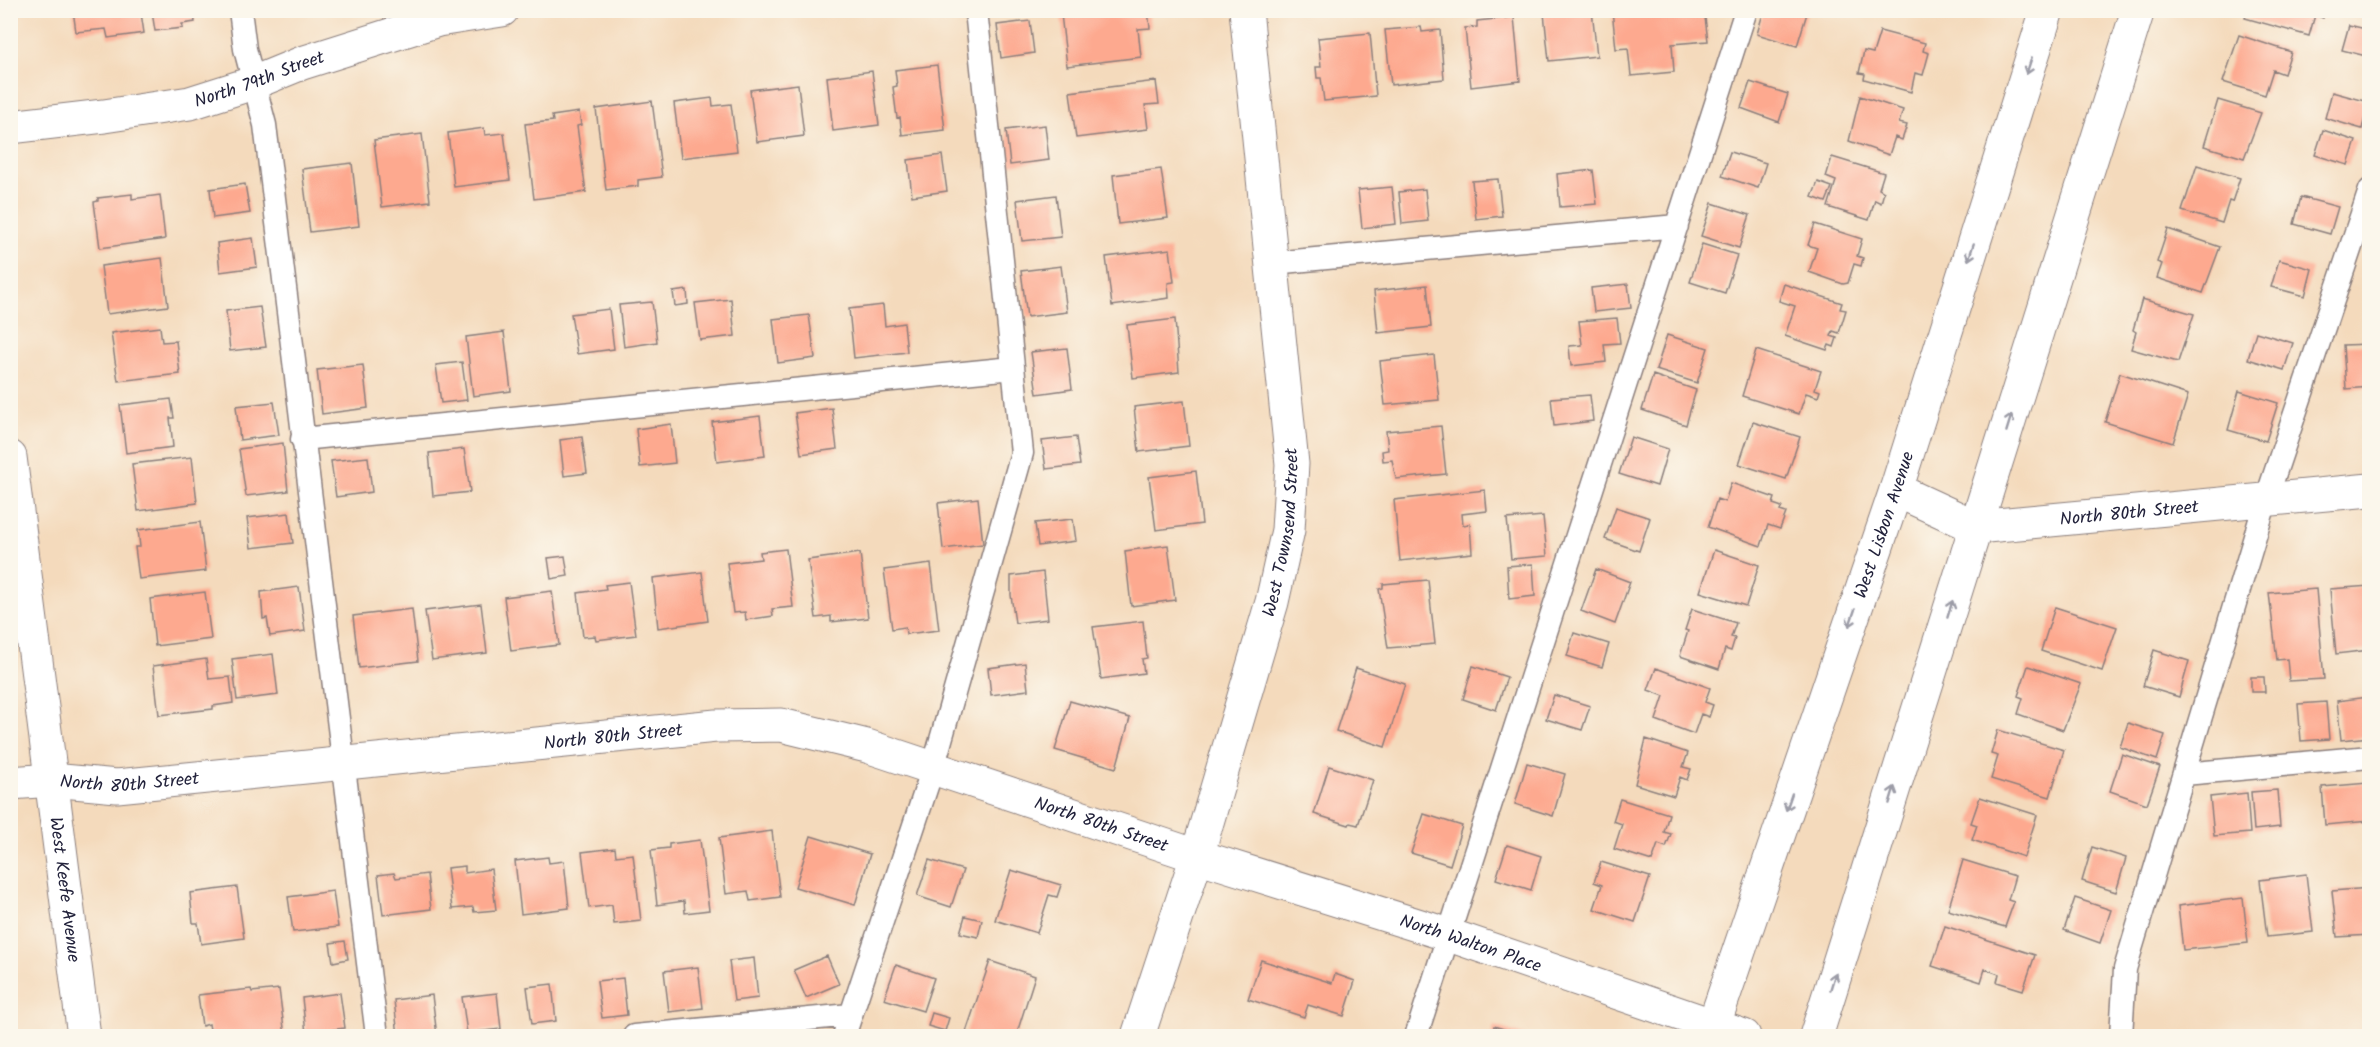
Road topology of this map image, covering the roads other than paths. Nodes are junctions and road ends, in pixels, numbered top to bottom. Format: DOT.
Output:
graph roads {
  1 [pos="240,10"];
  2 [pos="502,10"];
  3 [pos="976,10"];
  4 [pos="1246,10"];
  5 [pos="1746,10"];
  6 [pos="2047,10"];
  7 [pos="2138,10"];
  8 [pos="253,82"];
  9 [pos="10,127"];
  10 [pos="2370,190"];
  11 [pos="2366,214"];
  12 [pos="1677,226"];
  13 [pos="1272,263"];
  14 [pos="1013,368"];
  15 [pos="302,439"];
  16 [pos="10,458"];
  17 [pos="1896,490"];
  18 [pos="2370,490"];
  19 [pos="2266,500"];
  20 [pos="1976,526"];
  21 [pos="2370,758"];
  22 [pos="343,764"];
  23 [pos="933,768"];
  24 [pos="2184,774"];
  25 [pos="52,780"];
  26 [pos="10,783"];
  27 [pos="1197,856"];
  28 [pos="1449,935"];
  29 [pos="847,1026"];
  30 [pos="1712,1031"];
  31 [pos="84,1036"];
  32 [pos="377,1036"];
  33 [pos="634,1036"];
  34 [pos="1138,1036"];
  35 [pos="1416,1036"];
  36 [pos="1744,1036"];
  37 [pos="1816,1036"];
  38 [pos="2121,1036"];
  1 -- 8 [label="lane"];
  2 -- 8 [label="street, North 79th Street"];
  3 -- 14 [label="lane"];
  4 -- 13 [label="street, West Townsend Street"];
  5 -- 12 [label="lane"];
  6 -- 17 [label="street, West Lisbon Avenue, one-way"];
  20 -- 7 [label="street, one-way"];
  8 -- 9 [label="street, North 79th Street"];
  8 -- 15 [label="lane"];
  10 -- 11 [label="lane"];
  11 -- 19 [label="lane"];
  12 -- 13 [label="lane"];
  12 -- 28 [label="lane"];
  13 -- 27 [label="street, West Townsend Street"];
  14 -- 15 [label="lane"];
  14 -- 23 [label="lane"];
  15 -- 22 [label="lane"];
  16 -- 25 [label="street, West Keefe Avenue"];
  17 -- 20 [label="street, North 80th Street"];
  17 -- 30 [label="street, West Lisbon Avenue, one-way"];
  18 -- 19 [label="street, North 80th Street"];
  19 -- 20 [label="street, North 80th Street"];
  19 -- 24 [label="lane"];
  37 -- 20 [label="street, one-way"];
  21 -- 24 [label="lane"];
  22 -- 23 [label="street, North 80th Street"];
  22 -- 25 [label="street, North 80th Street"];
  22 -- 32 [label="lane"];
  23 -- 27 [label="street, North 80th Street"];
  23 -- 29 [label="lane"];
  24 -- 38 [label="lane"];
  25 -- 26 [label="street, North 80th Street"];
  25 -- 31 [label="street, West Keefe Avenue"];
  27 -- 28 [label="street, North Walton Place"];
  27 -- 34 [label="street, West Townsend Street"];
  28 -- 30 [label="street, North Walton Place"];
  28 -- 35 [label="lane"];
  29 -- 33 [label="lane"];
  30 -- 36 [label="street, North Walton Place"];
}
